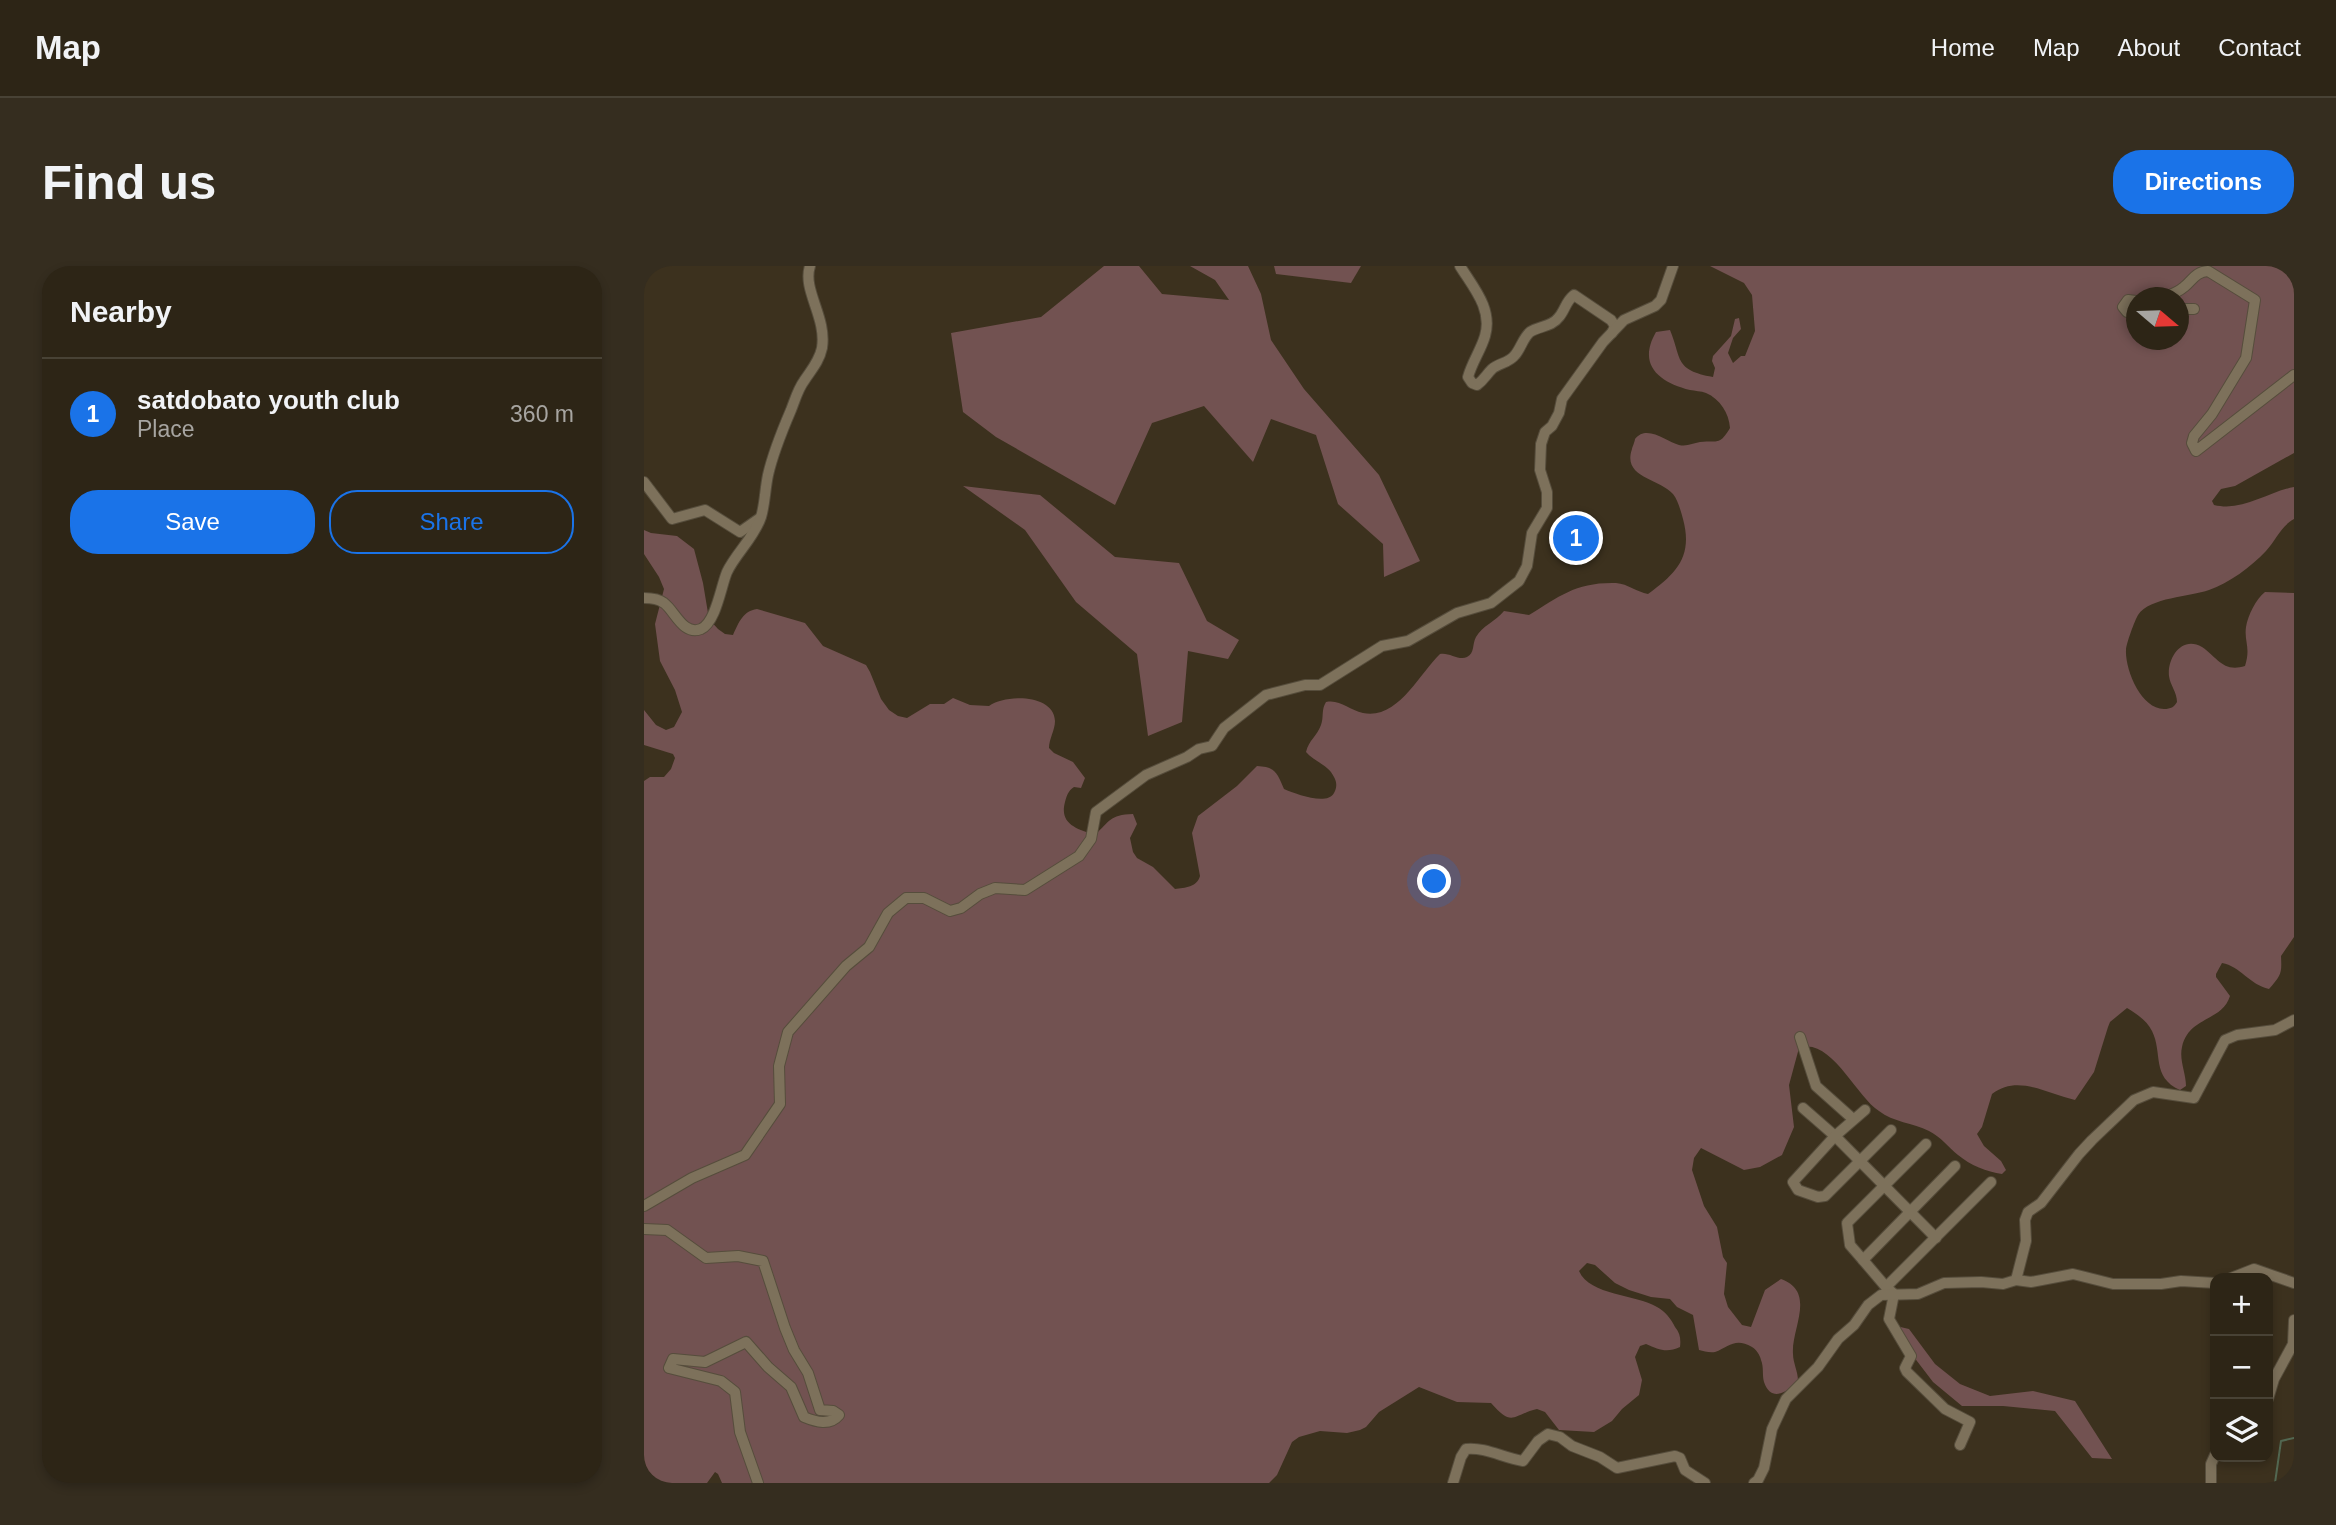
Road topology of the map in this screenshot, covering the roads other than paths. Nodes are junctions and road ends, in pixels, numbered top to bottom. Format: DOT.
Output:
graph roads {
  1 [pos="810,266"];
  2 [pos="1460,266"];
  3 [pos="1673,266"];
  4 [pos="2184,287"];
  5 [pos="2189,309"];
  6 [pos="2194,309"];
  7 [pos="1612,334"];
  8 [pos="2294,375"];
  9 [pos="644,482"];
  10 [pos="761,517"];
  11 [pos="644,598"];
  12 [pos="2294,1020"];
  13 [pos="1800,1037"];
  14 [pos="1803,1108"];
  15 [pos="1865,1110"];
  16 [pos="1853,1119"];
  17 [pos="1891,1130"];
  18 [pos="1835,1136"];
  19 [pos="1926,1144"];
  20 [pos="1860,1161"];
  21 [pos="1955,1166"];
  22 [pos="1991,1182"];
  23 [pos="1884,1185"];
  24 [pos="644,1206"];
  25 [pos="1911,1213"];
  26 [pos="644,1229"];
  27 [pos="1936,1238"];
  28 [pos="1863,1259"];
  29 [pos="2244,1273"];
  30 [pos="2266,1273"];
  31 [pos="2273,1275"];
  32 [pos="2016,1280"];
  33 [pos="2210,1283"];
  34 [pos="2294,1283"];
  35 [pos="1890,1291"];
  36 [pos="2294,1320"];
  37 [pos="2273,1382"];
  38 [pos="1960,1446"];
  39 [pos="2212,1462"];
  40 [pos="758,1483"];
  41 [pos="1453,1483"];
  42 [pos="1705,1483"];
  43 [pos="1754,1483"];
  44 [pos="2211,1483"];
  1 -- 10 [label="street"];
  2 -- 7 [label="street"];
  3 -- 7 [label="street"];
  4 -- 8 [label="street"];
  5 -- 6 [label="street"];
  7 -- 24 [label="street"];
  9 -- 10 [label="street"];
  10 -- 11 [label="street"];
  12 -- 32 [label="street"];
  13 -- 16 [label="street"];
  14 -- 18 [label="street"];
  15 -- 16 [label="street"];
  16 -- 18 [label="street"];
  17 -- 20 [label="street"];
  18 -- 20 [label="street"];
  18 -- 20 [label="street"];
  19 -- 23 [label="street"];
  20 -- 23 [label="street"];
  21 -- 25 [label="street"];
  22 -- 27 [label="street"];
  23 -- 25 [label="street"];
  23 -- 28 [label="street"];
  25 -- 27 [label="street"];
  25 -- 28 [label="street"];
  26 -- 40 [label="street"];
  27 -- 35 [label="street"];
  28 -- 35 [label="street"];
  29 -- 30 [label="street"];
  31 -- 34 [label="street"];
  32 -- 33 [label="street"];
  32 -- 35 [label="street"];
  35 -- 38 [label="street"];
  35 -- 43 [label="street"];
  36 -- 37 [label="street"];
  39 -- 44 [label="street"];
  41 -- 42 [label="street"];
}
